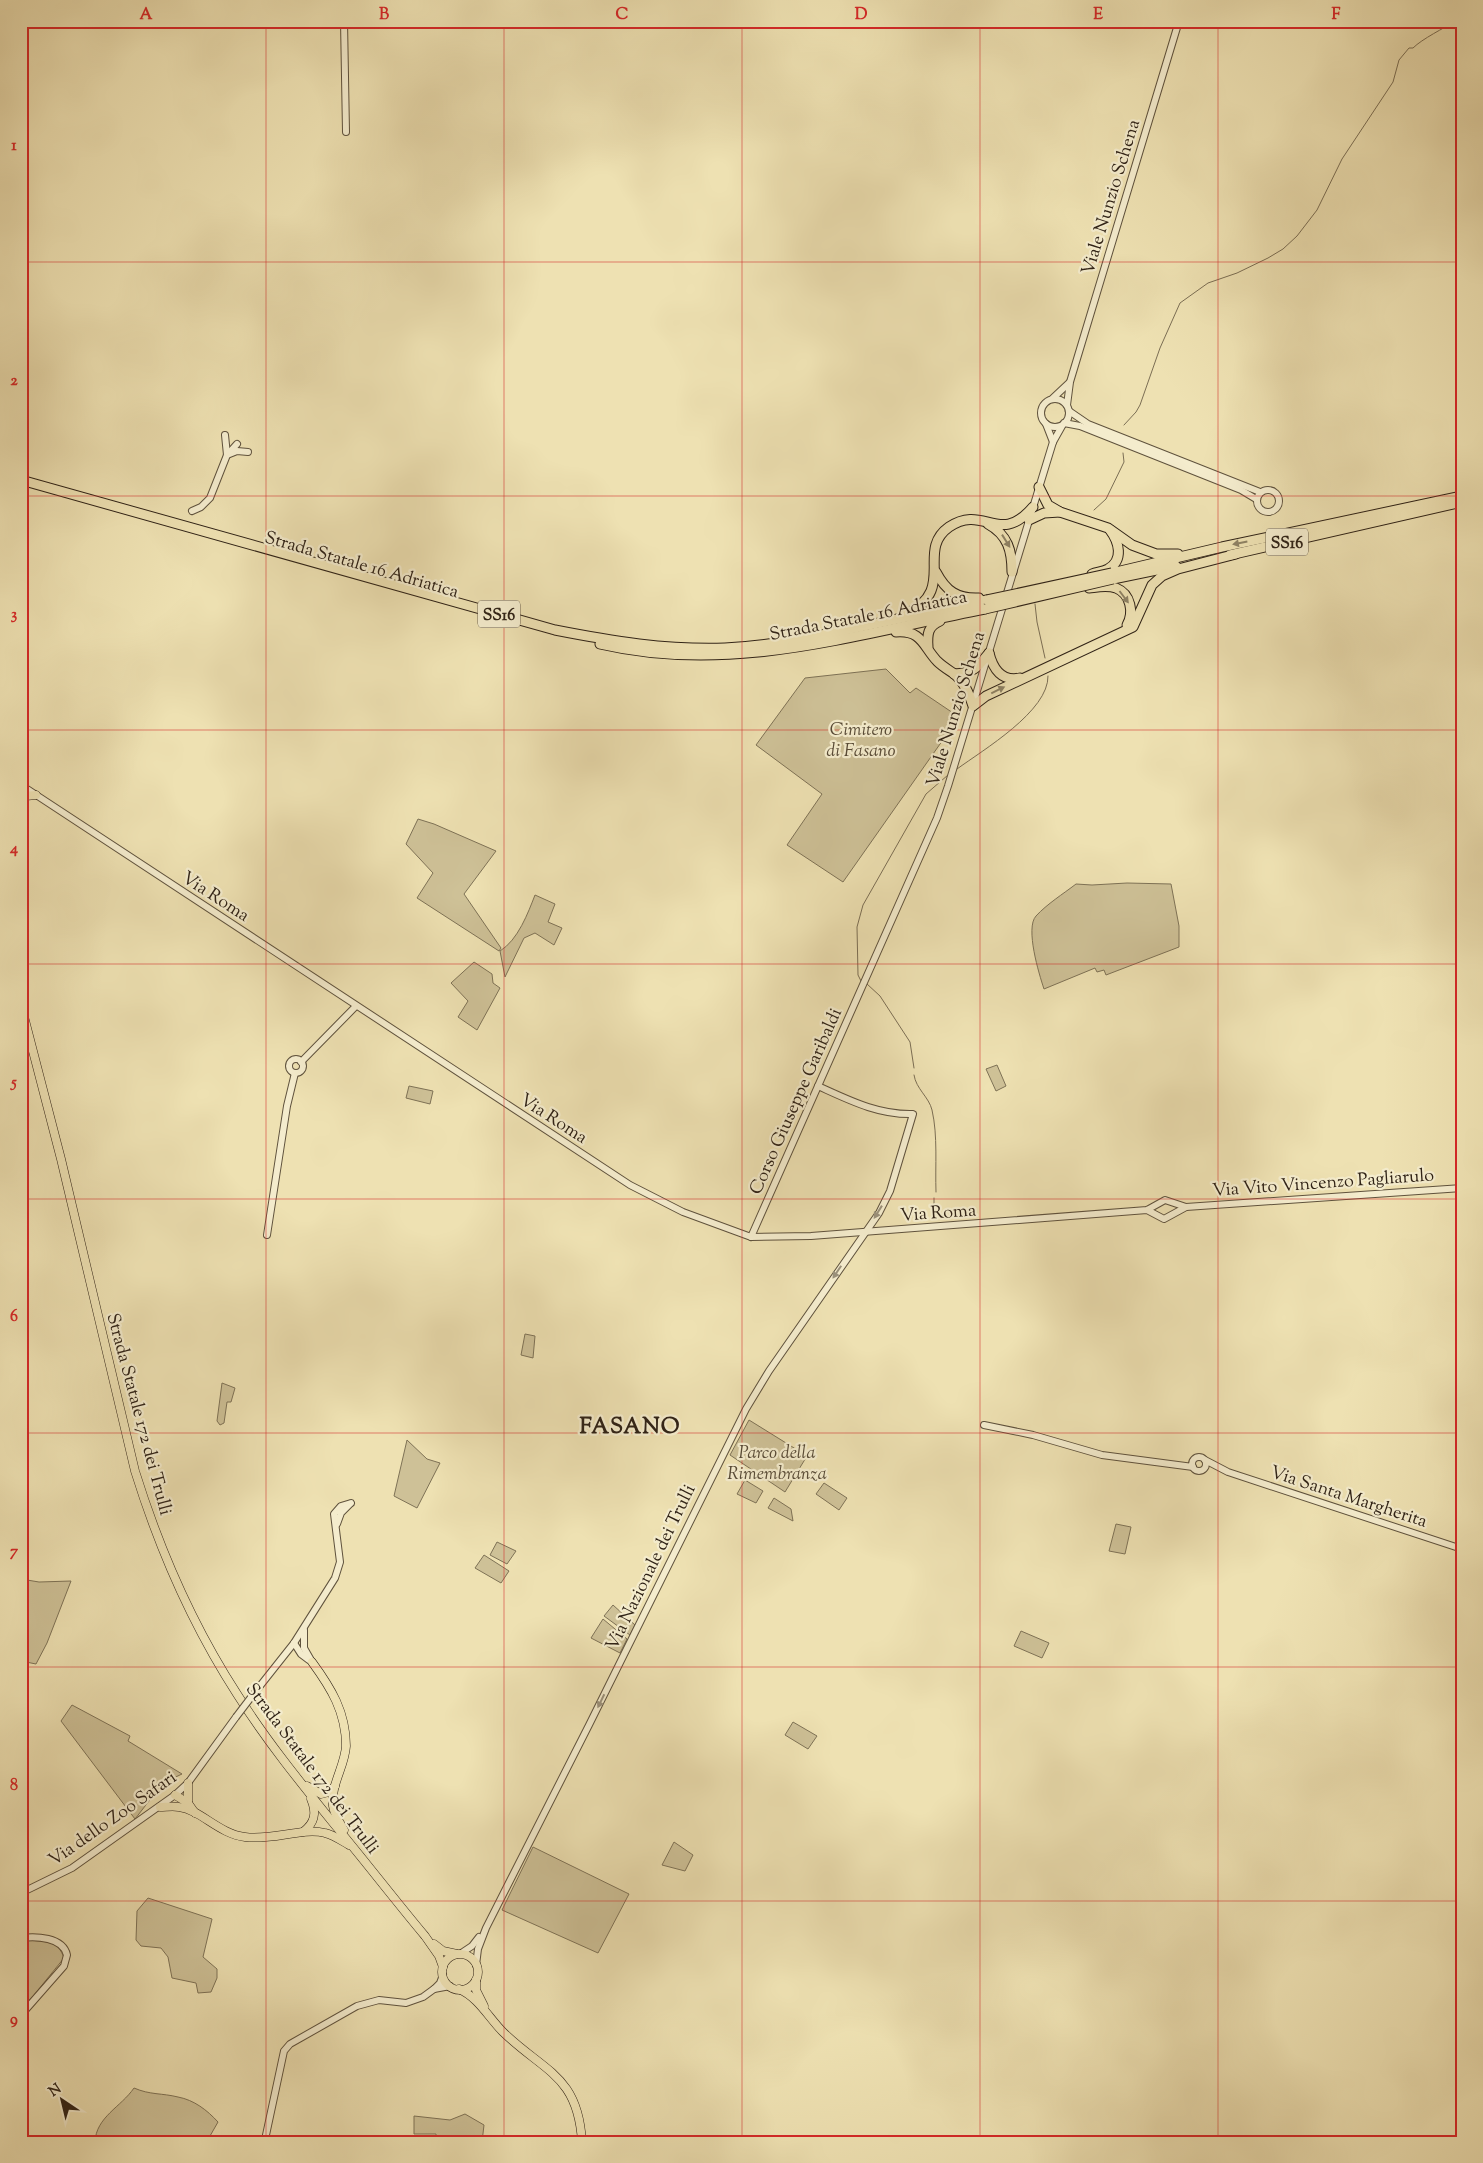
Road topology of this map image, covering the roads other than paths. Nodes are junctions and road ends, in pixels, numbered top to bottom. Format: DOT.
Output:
graph roads {
  1 [pos="344,21"];
  2 [pos="1179,21"];
  3 [pos="346,132"];
  4 [pos="1070,382"];
  5 [pos="1052,399"];
  6 [pos="1068,408"];
  7 [pos="1046,424"];
  8 [pos="1063,424"];
  9 [pos="225,435"];
  10 [pos="1053,442"];
  11 [pos="237,444"];
  12 [pos="248,452"];
  13 [pos="227,456"];
  14 [pos="21,480"];
  15 [pos="21,486"];
  16 [pos="1040,487"];
  17 [pos="1260,492"];
  18 [pos="1462,492"];
  19 [pos="1462,496"];
  20 [pos="1256,499"];
  21 [pos="1462,502"];
  22 [pos="1033,507"];
  23 [pos="192,511"];
  24 [pos="1060,512"];
  25 [pos="982,520"];
  26 [pos="1029,520"];
  27 [pos="1351,521"];
  28 [pos="1112,531"];
  29 [pos="1222,547"];
  30 [pos="1236,554"];
  31 [pos="935,570"];
  32 [pos="1012,572"];
  33 [pos="1110,577"];
  34 [pos="1071,586"];
  35 [pos="987,602"];
  36 [pos="963,613"];
  37 [pos="1134,618"];
  38 [pos="865,626"];
  39 [pos="856,637"];
  40 [pos="928,647"];
  41 [pos="989,653"];
  42 [pos="954,674"];
  43 [pos="1025,677"];
  44 [pos="973,706"];
  45 [pos="22,786"];
  46 [pos="36,795"];
  47 [pos="21,800"];
  48 [pos="21,813"];
  49 [pos="21,822"];
  50 [pos="867,977"];
  51 [pos="21,1005"];
  52 [pos="356,1006"];
  53 [pos="301,1062"];
  54 [pos="295,1073"];
  55 [pos="818,1086"];
  56 [pos="1462,1188"];
  57 [pos="1172,1203"];
  58 [pos="1157,1204"];
  59 [pos="1186,1207"];
  60 [pos="1147,1210"];
  61 [pos="1174,1212"];
  62 [pos="1157,1214"];
  63 [pos="864,1232"];
  64 [pos="267,1236"];
  65 [pos="751,1237"];
  66 [pos="984,1425"];
  67 [pos="1206,1460"];
  68 [pos="1193,1464"];
  69 [pos="1204,1469"];
  70 [pos="1228,1472"];
  71 [pos="337,1526"];
  72 [pos="1462,1550"];
  73 [pos="304,1629"];
  74 [pos="294,1643"];
  75 [pos="302,1651"];
  76 [pos="281,1659"];
  77 [pos="312,1662"];
  78 [pos="298,1779"];
  79 [pos="188,1783"];
  80 [pos="336,1786"];
  81 [pos="306,1789"];
  82 [pos="175,1795"];
  83 [pos="184,1805"];
  84 [pos="160,1807"];
  85 [pos="303,1832"];
  86 [pos="355,1849"];
  87 [pos="21,1893"];
  88 [pos="486,1928"];
  89 [pos="425,1936"];
  90 [pos="21,1938"];
  91 [pos="458,1954"];
  92 [pos="476,1965"];
  93 [pos="443,1971"];
  94 [pos="476,1980"];
  95 [pos="450,1986"];
  96 [pos="434,1989"];
  97 [pos="460,1989"];
  98 [pos="21,2015"];
  99 [pos="492,2021"];
  100 [pos="266,2142"];
  101 [pos="582,2142"];
  1 -- 3 [label="street"];
  2 -- 4 [label="street, Viale Nunzio Schena"];
  4 -- 5 [label="street, Viale Nunzio Schena"];
  4 -- 6 [label="street, Viale Nunzio Schena"];
  5 -- 6 [label="street"];
  5 -- 7 [label="street"];
  6 -- 8 [label="street"];
  6 -- 17 [label="street"];
  7 -- 8 [label="street"];
  7 -- 10 [label="street"];
  8 -- 10 [label="street, Viale Nunzio Schena"];
  8 -- 20 [label="street"];
  9 -- 13 [label="street"];
  10 -- 16 [label="street, Viale Nunzio Schena"];
  11 -- 13 [label="street"];
  12 -- 13 [label="street"];
  13 -- 23 [label="street"];
  14 -- 38 [label="highway, Strada Statale 16 Adriatica / SS16"];
  15 -- 39 [label="highway, Strada Statale 16 Adriatica / SS16"];
  16 -- 22 [label="street, Viale Nunzio Schena"];
  16 -- 24 [label="highway"];
  17 -- 20 [label="street"];
  17 -- 20 [label="street"];
  18 -- 27 [label="highway, SS16"];
  19 -- 27 [label="highway, Strada Statale 16 Adriatica / SS16"];
  21 -- 30 [label="highway, Strada Statale 16 Adriatica / SS16"];
  22 -- 25 [label="highway"];
  22 -- 26 [label="street, Viale Nunzio Schena"];
  24 -- 26 [label="highway"];
  24 -- 28 [label="highway"];
  25 -- 31 [label="highway"];
  25 -- 32 [label="highway, one-way"];
  26 -- 32 [label="street, Viale Nunzio Schena"];
  27 -- 29 [label="highway, Strada Statale 16 Adriatica / SS16, one-way"];
  28 -- 29 [label="highway"];
  28 -- 33 [label="highway"];
  29 -- 33 [label="highway, Strada Statale 16 Adriatica / SS16"];
  30 -- 33 [label="highway, Strada Statale 16 Adriatica / SS16"];
  30 -- 37 [label="highway"];
  31 -- 35 [label="highway"];
  31 -- 38 [label="highway"];
  32 -- 41 [label="street, Viale Nunzio Schena"];
  33 -- 34 [label="highway, Strada Statale 16 Adriatica / SS16, bridge"];
  33 -- 37 [label="highway, one-way"];
  34 -- 35 [label="highway, Strada Statale 16 Adriatica / SS16, bridge"];
  34 -- 35 [label="highway, Strada Statale 16 Adriatica / SS16, bridge"];
  35 -- 36 [label="highway, Strada Statale 16 Adriatica / SS16"];
  35 -- 38 [label="highway, Strada Statale 16 Adriatica / SS16"];
  36 -- 39 [label="highway, Strada Statale 16 Adriatica / SS16"];
  36 -- 40 [label="highway"];
  37 -- 43 [label="highway"];
  39 -- 40 [label="highway"];
  40 -- 42 [label="highway"];
  41 -- 42 [label="highway"];
  41 -- 43 [label="highway"];
  41 -- 44 [label="street, Viale Nunzio Schena"];
  42 -- 44 [label="highway"];
  44 -- 43 [label="highway, one-way"];
  44 -- 50 [label="street, Viale Nunzio Schena"];
  45 -- 46 [label="street, Via Roma"];
  45 -- 47 [label="main road"];
  46 -- 47 [label="main road"];
  46 -- 52 [label="street, Via Roma"];
  48 -- 49 [label="main road"];
  50 -- 55 [label="street, Corso Giuseppe Garibaldi"];
  51 -- 78 [label="main road, Strada Statale 172 dei Trulli"];
  52 -- 53 [label="street"];
  52 -- 65 [label="street, Via Roma"];
  53 -- 54 [label="street"];
  53 -- 54 [label="street"];
  54 -- 64 [label="street"];
  55 -- 63 [label="street, Via Nazionale dei Trulli, one-way"];
  55 -- 65 [label="street, Corso Giuseppe Garibaldi"];
  56 -- 59 [label="street, Via Vito Vincenzo Pagliarulo"];
  57 -- 58 [label="street"];
  57 -- 59 [label="street, Via Vito Vincenzo Pagliarulo"];
  57 -- 61 [label="street"];
  58 -- 60 [label="street, Via Roma"];
  58 -- 62 [label="street"];
  59 -- 61 [label="street, Via Vito Vincenzo Pagliarulo"];
  60 -- 62 [label="street, Via Roma"];
  60 -- 63 [label="street, Via Roma"];
  61 -- 62 [label="street"];
  63 -- 65 [label="street, Via Roma"];
  63 -- 88 [label="street, Via Nazionale dei Trulli, one-way"];
  66 -- 68 [label="street"];
  67 -- 68 [label="street"];
  67 -- 69 [label="street"];
  67 -- 70 [label="street, Via Santa Margherita"];
  68 -- 69 [label="street, Via Santa Margherita"];
  69 -- 70 [label="street, Via Santa Margherita"];
  70 -- 72 [label="street, Via Santa Margherita"];
  71 -- 73 [label="street, Via dello Zoo Safari"];
  73 -- 74 [label="street, Via dello Zoo Safari"];
  73 -- 75 [label="street"];
  74 -- 75 [label="street"];
  74 -- 76 [label="street, Via dello Zoo Safari"];
  75 -- 76 [label="street"];
  75 -- 77 [label="street"];
  76 -- 79 [label="street, Via dello Zoo Safari, bridge"];
  77 -- 80 [label="main road"];
  78 -- 80 [label="main road"];
  78 -- 81 [label="main road, Strada Statale 172 dei Trulli"];
  79 -- 82 [label="street, Via dello Zoo Safari"];
  79 -- 83 [label="main road"];
  80 -- 86 [label="main road"];
  81 -- 85 [label="main road"];
  81 -- 86 [label="main road, Strada Statale 172 dei Trulli"];
  82 -- 83 [label="main road"];
  82 -- 84 [label="street, Via dello Zoo Safari"];
  83 -- 84 [label="main road"];
  83 -- 85 [label="main road"];
  84 -- 87 [label="street, Via dello Zoo Safari"];
  85 -- 86 [label="main road"];
  86 -- 89 [label="main road, Strada Statale 172 dei Trulli"];
  88 -- 91 [label="street, Via Nazionale dei Trulli"];
  88 -- 92 [label="street, Via Nazionale dei Trulli"];
  89 -- 91 [label="main road, Strada Statale 172 dei Trulli"];
  89 -- 93 [label="main road, Strada Statale 172 dei Trulli"];
  90 -- 98 [label="street"];
  91 -- 92 [label="main road, Strada Statale 172 dei Trulli"];
  91 -- 93 [label="main road"];
  92 -- 94 [label="main road"];
  93 -- 95 [label="main road, Strada Statale 172 dei Trulli"];
  93 -- 96 [label="street"];
  94 -- 97 [label="main road"];
  94 -- 99 [label="main road"];
  95 -- 96 [label="street"];
  95 -- 97 [label="main road"];
  96 -- 100 [label="street"];
  97 -- 99 [label="main road"];
  99 -- 101 [label="main road"];
}
